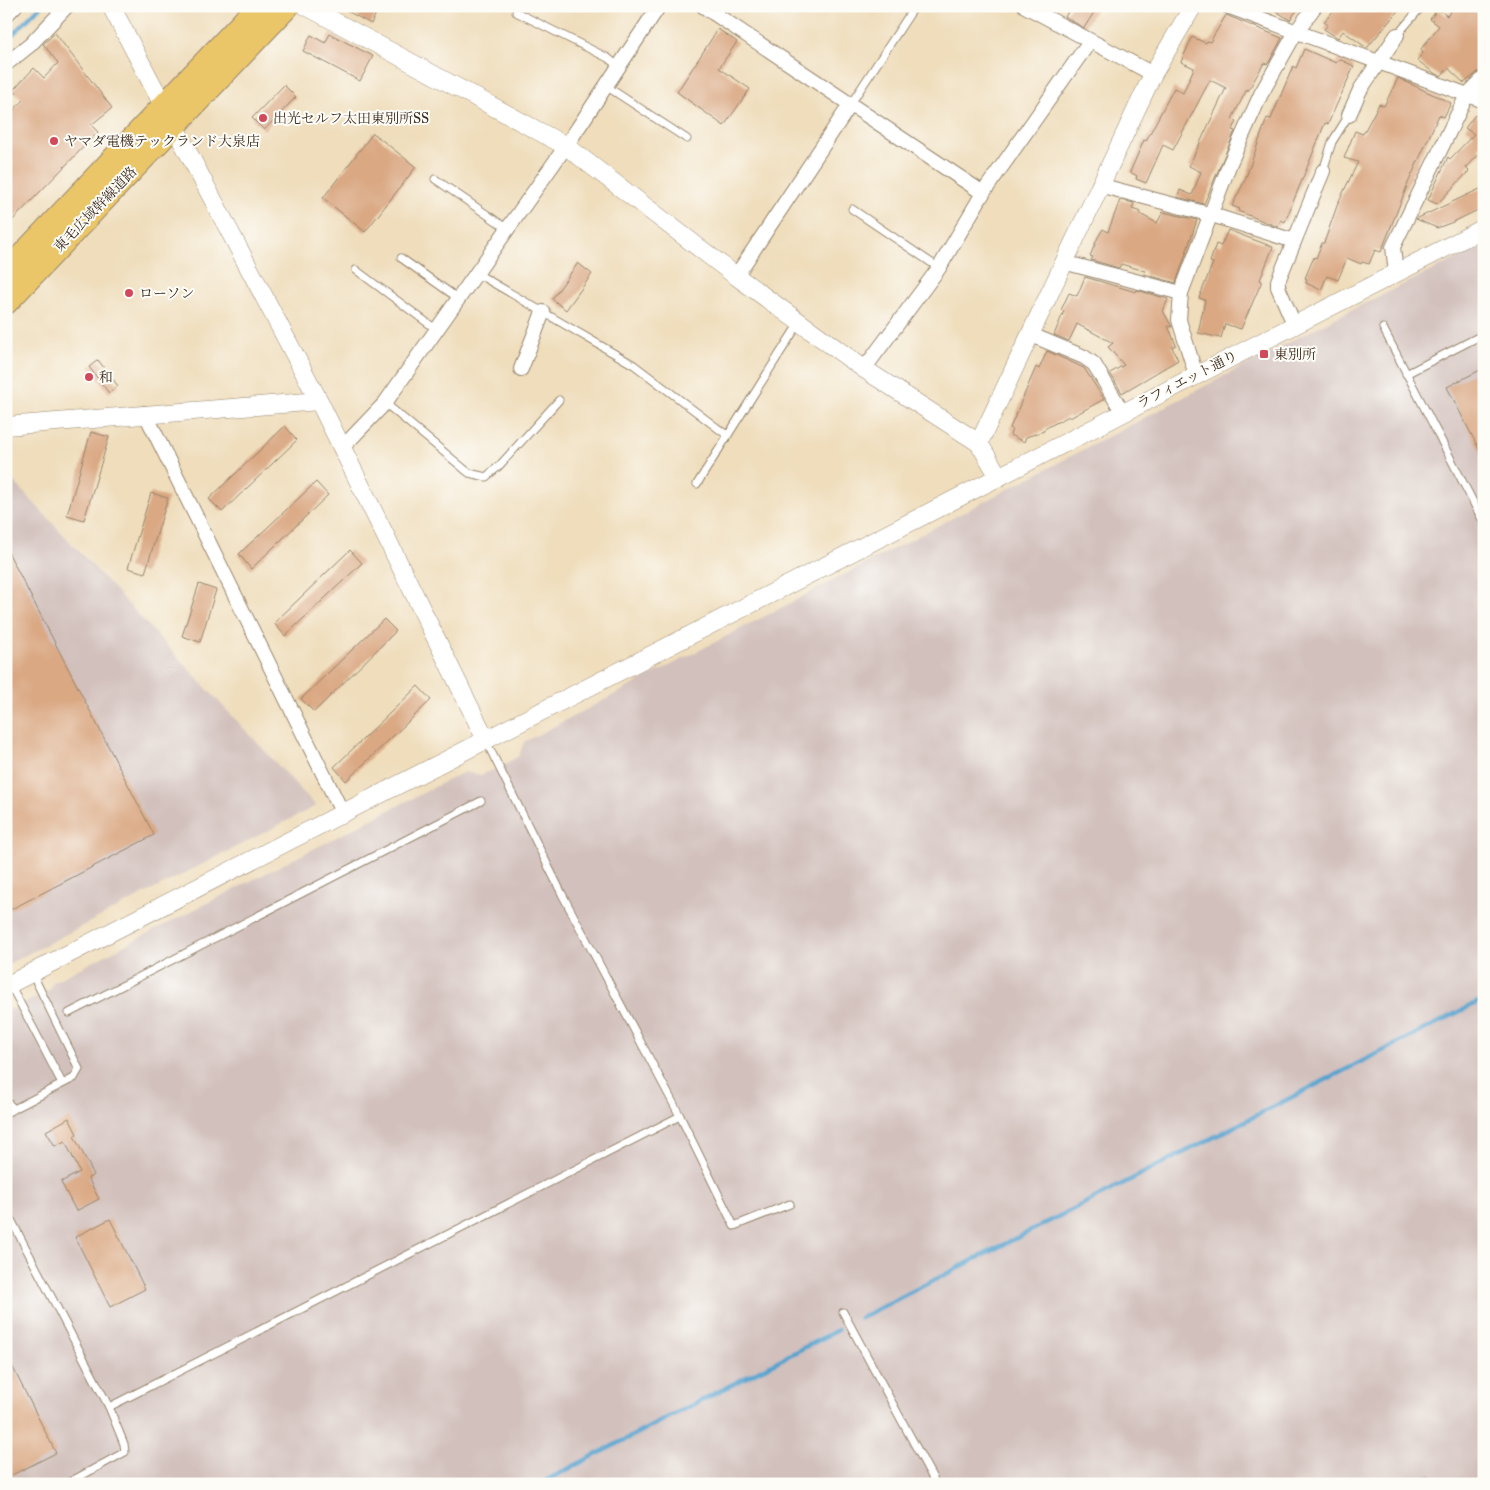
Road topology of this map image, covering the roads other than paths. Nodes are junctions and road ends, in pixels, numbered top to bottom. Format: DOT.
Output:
graph roads {
  1 [pos="15,6"];
  2 [pos="67,6"];
  3 [pos="111,6"];
  4 [pos="259,6"];
  5 [pos="287,6"];
  6 [pos="306,6"];
  7 [pos="659,6"];
  8 [pos="703,6"];
  9 [pos="915,6"];
  10 [pos="1025,6"];
  11 [pos="1193,6"];
  12 [pos="1227,6"];
  13 [pos="1315,6"];
  14 [pos="1422,6"];
  15 [pos="516,12"];
  16 [pos="6,15"];
  17 [pos="1296,32"];
  18 [pos="1397,35"];
  19 [pos="1090,41"];
  20 [pos="1379,61"];
  21 [pos="6,64"];
  22 [pos="619,67"];
  23 [pos="1153,74"];
  24 [pos="1484,78"];
  25 [pos="606,86"];
  26 [pos="1467,95"];
  27 [pos="1484,101"];
  28 [pos="850,105"];
  29 [pos="1349,115"];
  30 [pos="169,117"];
  31 [pos="687,139"];
  32 [pos="566,146"];
  33 [pos="1323,171"];
  34 [pos="435,179"];
  35 [pos="1099,185"];
  36 [pos="983,193"];
  37 [pos="852,209"];
  38 [pos="1212,215"];
  39 [pos="1484,228"];
  40 [pos="508,229"];
  41 [pos="1294,241"];
  42 [pos="401,258"];
  43 [pos="1063,262"];
  44 [pos="940,268"];
  45 [pos="356,270"];
  46 [pos="6,273"];
  47 [pos="476,273"];
  48 [pos="1396,273"];
  49 [pos="736,276"];
  50 [pos="1181,293"];
  51 [pos="459,299"];
  52 [pos="6,302"];
  53 [pos="543,312"];
  54 [pos="799,322"];
  55 [pos="1294,324"];
  56 [pos="1382,328"];
  57 [pos="437,330"];
  58 [pos="1029,334"];
  59 [pos="1484,334"];
  60 [pos="521,369"];
  61 [pos="864,369"];
  62 [pos="1196,374"];
  63 [pos="1406,374"];
  64 [pos="559,400"];
  65 [pos="319,402"];
  66 [pos="385,403"];
  67 [pos="1123,412"];
  68 [pos="145,414"];
  69 [pos="6,426"];
  70 [pos="728,436"];
  71 [pos="979,443"];
  72 [pos="341,449"];
  73 [pos="998,477"];
  74 [pos="697,484"];
  75 [pos="1484,523"];
  76 [pos="486,740"];
  77 [pos="481,801"];
  78 [pos="343,814"];
  79 [pos="32,973"];
  80 [pos="8,985"];
  81 [pos="69,1013"];
  82 [pos="62,1084"];
  83 [pos="6,1101"];
  84 [pos="14,1109"];
  85 [pos="6,1113"];
  86 [pos="680,1116"];
  87 [pos="790,1204"];
  88 [pos="6,1210"];
  89 [pos="842,1312"];
  90 [pos="109,1407"];
  91 [pos="66,1484"];
  92 [pos="936,1484"];
  1 -- 16 [label="street"];
  2 -- 21 [label="street"];
  3 -- 30 [label="street"];
  4 -- 30 [label="highway, 東毛広域幹線道路"];
  5 -- 30 [label="highway, 東毛広域幹線道路"];
  6 -- 32 [label="street"];
  7 -- 22 [label="street"];
  8 -- 28 [label="street"];
  9 -- 28 [label="lane"];
  10 -- 19 [label="street"];
  11 -- 23 [label="street"];
  12 -- 17 [label="street"];
  13 -- 17 [label="street"];
  14 -- 18 [label="lane"];
  15 -- 22 [label="lane"];
  17 -- 20 [label="street"];
  17 -- 38 [label="street"];
  18 -- 20 [label="street"];
  19 -- 23 [label="street"];
  19 -- 36 [label="street"];
  20 -- 26 [label="street"];
  20 -- 29 [label="street"];
  22 -- 25 [label="street"];
  23 -- 35 [label="street"];
  24 -- 26 [label="street"];
  25 -- 31 [label="lane"];
  25 -- 32 [label="street"];
  26 -- 27 [label="street"];
  26 -- 48 [label="street"];
  28 -- 36 [label="street"];
  28 -- 49 [label="street"];
  29 -- 33 [label="lane"];
  30 -- 46 [label="highway, 東毛広域幹線道路"];
  30 -- 52 [label="highway, 東毛広域幹線道路"];
  30 -- 65 [label="street"];
  32 -- 40 [label="street"];
  32 -- 49 [label="street"];
  33 -- 41 [label="street"];
  34 -- 40 [label="lane"];
  35 -- 38 [label="street"];
  35 -- 43 [label="street"];
  36 -- 44 [label="street"];
  37 -- 44 [label="lane"];
  38 -- 41 [label="street"];
  38 -- 50 [label="street"];
  39 -- 48 [label="street, ラフィエット通り"];
  40 -- 47 [label="street"];
  41 -- 55 [label="street"];
  42 -- 51 [label="lane"];
  43 -- 50 [label="street"];
  43 -- 58 [label="street"];
  44 -- 61 [label="street"];
  45 -- 57 [label="lane"];
  47 -- 51 [label="street"];
  47 -- 53 [label="lane"];
  48 -- 55 [label="street, ラフィエット通り"];
  49 -- 54 [label="street"];
  50 -- 62 [label="street"];
  51 -- 57 [label="street"];
  53 -- 60 [label="street"];
  53 -- 70 [label="lane"];
  54 -- 61 [label="street"];
  54 -- 70 [label="lane"];
  55 -- 62 [label="street, ラフィエット通り"];
  56 -- 63 [label="lane"];
  57 -- 66 [label="street"];
  58 -- 67 [label="street"];
  58 -- 71 [label="street"];
  59 -- 63 [label="lane"];
  61 -- 71 [label="street"];
  62 -- 67 [label="street, ラフィエット通り"];
  63 -- 75 [label="lane"];
  64 -- 66 [label="lane"];
  65 -- 68 [label="street"];
  65 -- 72 [label="street"];
  66 -- 72 [label="street"];
  67 -- 73 [label="street, ラフィエット通り"];
  68 -- 69 [label="street"];
  68 -- 78 [label="street"];
  70 -- 74 [label="lane"];
  71 -- 73 [label="street"];
  72 -- 76 [label="street"];
  73 -- 76 [label="street, ラフィエット通り"];
  76 -- 78 [label="street, ラフィエット通り"];
  76 -- 86 [label="lane"];
  77 -- 81 [label="lane"];
  78 -- 79 [label="street, ラフィエット通り"];
  79 -- 80 [label="street, ラフィエット通り"];
  79 -- 82 [label="lane"];
  80 -- 82 [label="lane"];
  82 -- 84 [label="lane"];
  83 -- 84 [label="lane"];
  84 -- 85 [label="lane"];
  86 -- 87 [label="lane"];
  86 -- 90 [label="lane"];
  88 -- 90 [label="lane"];
  89 -- 92 [label="lane"];
  90 -- 91 [label="lane"];
}
